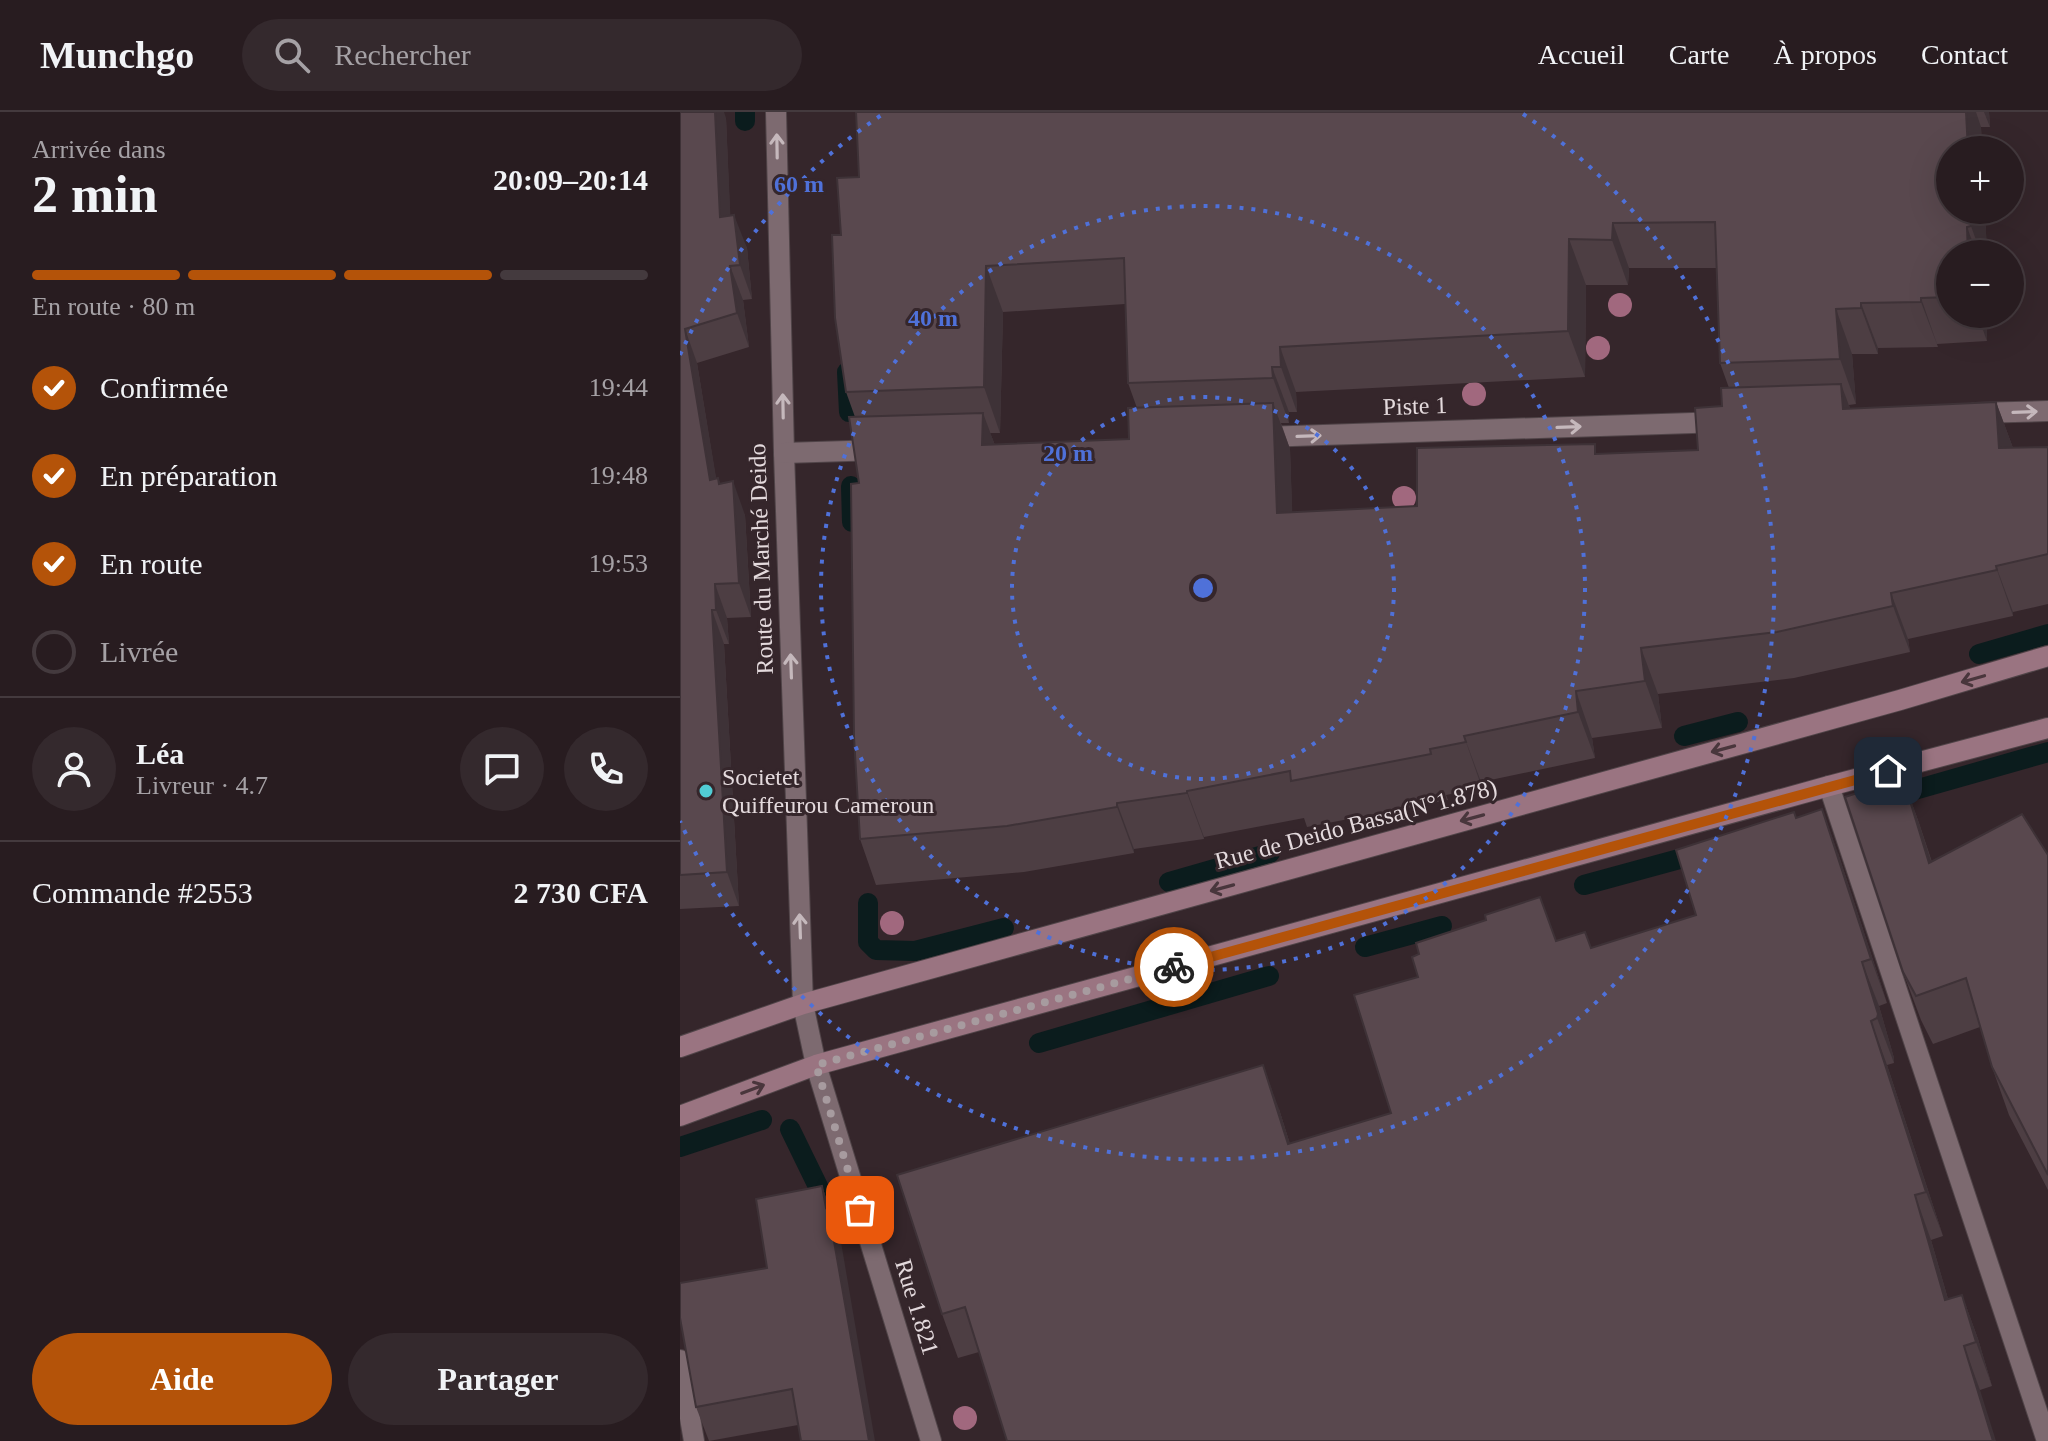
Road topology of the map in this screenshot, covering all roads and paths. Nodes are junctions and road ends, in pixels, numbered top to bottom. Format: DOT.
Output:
graph roads {
  1 [pos="776,112"];
  2 [pos="2048,411"];
  3 [pos="1953,414"];
  4 [pos="1748,421"];
  5 [pos="1242,438"];
  6 [pos="894,449"];
  7 [pos="784,453"];
  8 [pos="2048,656"];
  9 [pos="2048,728"];
  10 [pos="1829,786"];
  11 [pos="803,1004"];
  12 [pos="680,1047"];
  13 [pos="816,1065"];
  14 [pos="680,1116"];
  15 [pos="680,1360"];
  16 [pos="694,1441"];
  17 [pos="931,1441"];
  18 [pos="2047,1441"];
  7 -- 1 [label="street, Route du Marché Deido, one-way"];
  3 -- 2 [label="street, one-way"];
  5 -- 4 [label="street, Piste 1, one-way"];
  6 -- 7 [label="street"];
  11 -- 7 [label="street, Route du Marché Deido, one-way"];
  8 -- 11 [label="main road, Rue de Deido Bassa(N°1.878), one-way"];
  9 -- 10 [label="main road"];
  10 -- 13 [label="main road"];
  10 -- 18 [label="street"];
  11 -- 12 [label="main road, Rue de Deido Bassa(N°1.878)"];
  11 -- 13 [label="street, Rue 1.821"];
  14 -- 13 [label="main road, one-way"];
  13 -- 17 [label="street, Rue 1.821"];
  15 -- 16 [label="street"];
}
